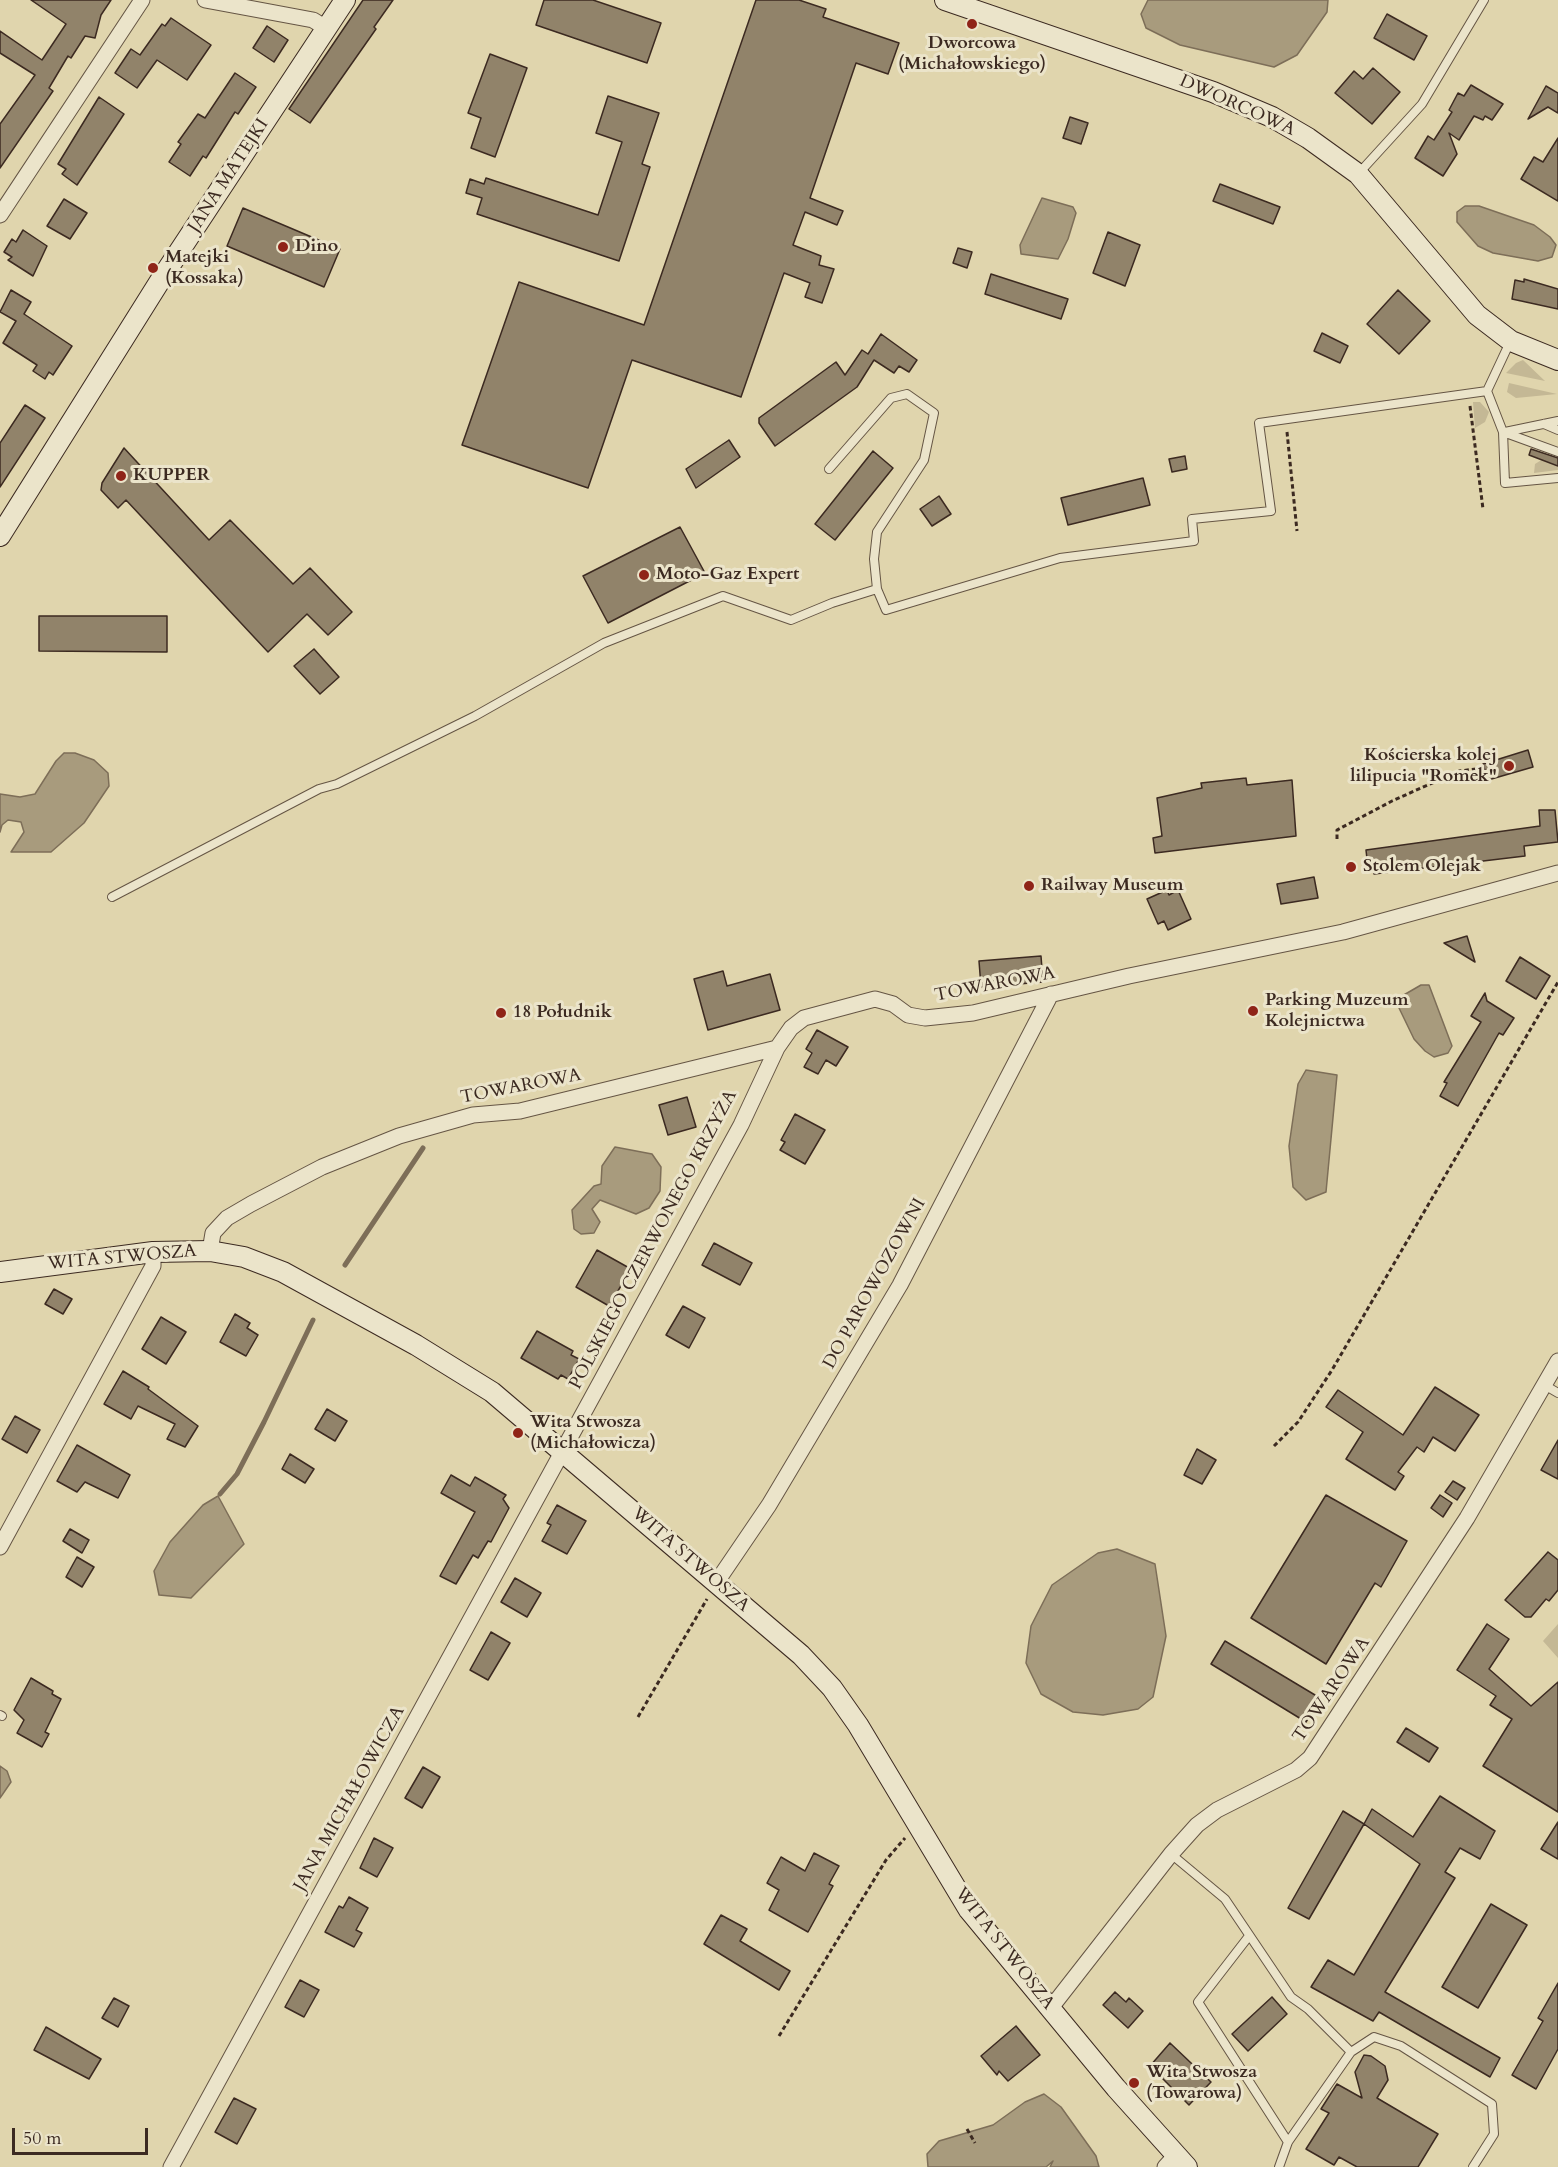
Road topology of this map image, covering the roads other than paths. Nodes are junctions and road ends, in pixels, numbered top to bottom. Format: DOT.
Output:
graph roads {
  1 [pos="142,0"];
  2 [pos="205,0"];
  3 [pos="345,0"];
  4 [pos="945,0"];
  5 [pos="1484,0"];
  6 [pos="326,28"];
  7 [pos="1358,174"];
  8 [pos="0,215"];
  9 [pos="1511,341"];
  10 [pos="1558,360"];
  11 [pos="1486,391"];
  12 [pos="1558,421"];
  13 [pos="1544,424"];
  14 [pos="1558,430"];
  15 [pos="1503,432"];
  16 [pos="1558,452"];
  17 [pos="829,469"];
  18 [pos="1558,478"];
  19 [pos="0,536"];
  20 [pos="877,589"];
  21 [pos="1558,873"];
  22 [pos="112,897"];
  23 [pos="1051,994"];
  24 [pos="777,1048"];
  25 [pos="210,1251"];
  26 [pos="153,1252"];
  27 [pos="0,1272"];
  28 [pos="1558,1361"];
  29 [pos="1552,1389"];
  30 [pos="563,1450"];
  31 [pos="0,1546"];
  32 [pos="716,1583"];
  33 [pos="1171,1854"];
  34 [pos="1249,1936"];
  35 [pos="1050,2009"];
  36 [pos="1351,2052"];
  37 [pos="1288,2142"];
  38 [pos="1176,2163"];
  39 [pos="171,2167"];
  40 [pos="1278,2167"];
  41 [pos="1473,2167"];
  1 -- 8 [label="street"];
  2 -- 6 [label="street"];
  3 -- 6 [label="street, JANA MATEJKI"];
  4 -- 7 [label="street, DWORCOWA"];
  5 -- 7 [label="lane"];
  6 -- 19 [label="street, JANA MATEJKI"];
  7 -- 9 [label="street, DWORCOWA"];
  9 -- 10 [label="street, DWORCOWA"];
  9 -- 11 [label="lane"];
  11 -- 15 [label="lane"];
  11 -- 20 [label="lane"];
  12 -- 13 [label="lane"];
  13 -- 14 [label="lane"];
  13 -- 15 [label="lane"];
  15 -- 16 [label="lane"];
  15 -- 18 [label="lane"];
  17 -- 20 [label="lane"];
  20 -- 22 [label="lane"];
  21 -- 23 [label="street, TOWAROWA"];
  23 -- 24 [label="street, TOWAROWA"];
  23 -- 32 [label="street, DO PAROWOZOWNI"];
  24 -- 25 [label="street, TOWAROWA"];
  24 -- 30 [label="street, POLSKIEGO CZERWONEGO KRZYŻA"];
  25 -- 26 [label="street, WITA STWOSZA"];
  25 -- 30 [label="street, WITA STWOSZA"];
  26 -- 27 [label="street, WITA STWOSZA"];
  26 -- 31 [label="street"];
  28 -- 29 [label="street, TOWAROWA"];
  29 -- 33 [label="street, TOWAROWA"];
  30 -- 32 [label="street, WITA STWOSZA"];
  30 -- 39 [label="street, JANA MICHAŁOWICZA"];
  32 -- 35 [label="street, WITA STWOSZA"];
  33 -- 34 [label="lane"];
  33 -- 35 [label="street, TOWAROWA"];
  34 -- 36 [label="lane"];
  34 -- 37 [label="lane"];
  35 -- 38 [label="street, WITA STWOSZA"];
  36 -- 37 [label="lane"];
  36 -- 41 [label="lane"];
  37 -- 40 [label="lane"];
}
